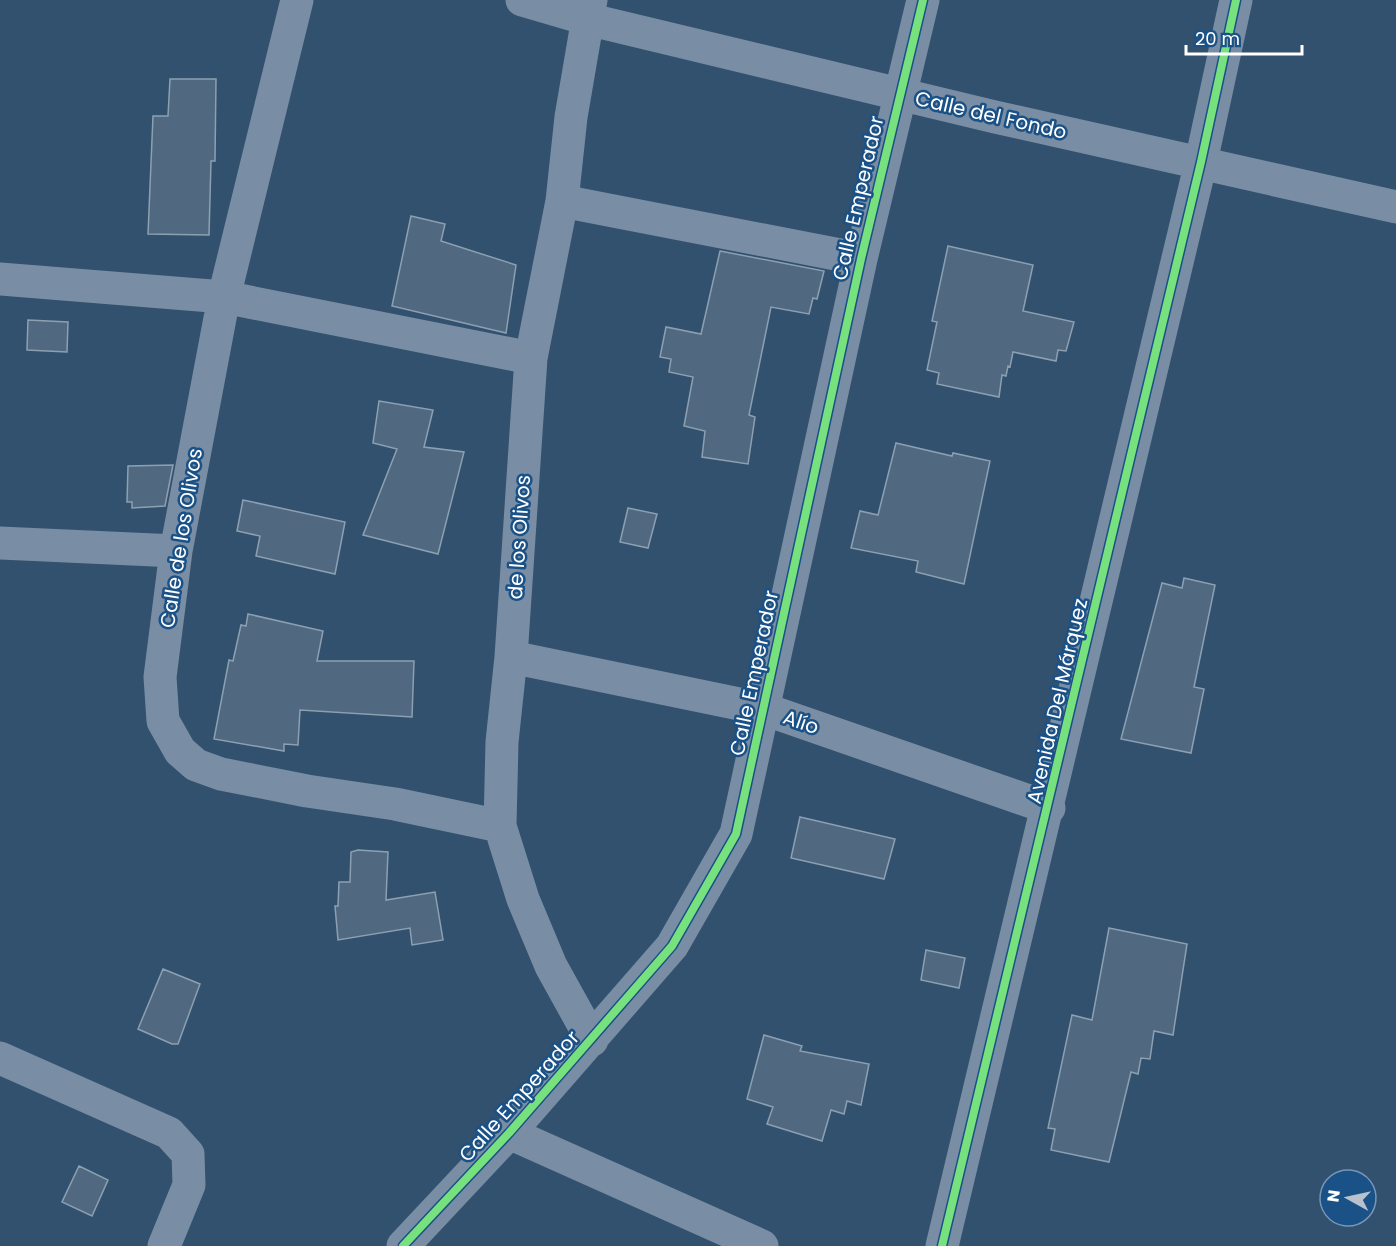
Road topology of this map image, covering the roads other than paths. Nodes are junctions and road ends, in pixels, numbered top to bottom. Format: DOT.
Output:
graph roads {
  1 [pos="297,0"];
  2 [pos="522,0"];
  3 [pos="922,0"];
  4 [pos="1236,0"];
  5 [pos="589,10"];
  6 [pos="899,93"];
  7 [pos="1201,162"];
  8 [pos="562,201"];
  9 [pos="1396,207"];
  10 [pos="861,259"];
  11 [pos="0,279"];
  12 [pos="224,297"];
  13 [pos="531,358"];
  14 [pos="0,543"];
  15 [pos="176,551"];
  16 [pos="511,657"];
  17 [pos="764,709"];
  18 [pos="1049,808"];
  19 [pos="501,826"];
  20 [pos="592,1040"];
  21 [pos="0,1058"];
  22 [pos="509,1133"];
  23 [pos="757,1245"];
  24 [pos="164,1246"];
  25 [pos="403,1246"];
  26 [pos="942,1246"];
  1 -- 12 [label="street, Calle de los Olivos"];
  2 -- 5 [label="street, Calle del Fondo"];
  3 -- 6 [label="street, Calle Emperador"];
  4 -- 7 [label="street, Avenida Del Márquez"];
  5 -- 6 [label="street, Calle del Fondo"];
  5 -- 8 [label="street, de los Olivos"];
  6 -- 7 [label="street, Calle del Fondo"];
  6 -- 10 [label="street, Calle Emperador"];
  7 -- 9 [label="street, Calle del Fondo"];
  7 -- 18 [label="street, Avenida Del Márquez"];
  8 -- 10 [label="street"];
  8 -- 13 [label="street, de los Olivos"];
  10 -- 17 [label="street, Calle Emperador"];
  11 -- 12 [label="street"];
  12 -- 13 [label="street"];
  12 -- 15 [label="street, Calle de los Olivos"];
  13 -- 16 [label="street, de los Olivos"];
  14 -- 15 [label="street"];
  15 -- 19 [label="street, Calle de los Olivos"];
  16 -- 17 [label="street, Alío"];
  16 -- 19 [label="street, de los Olivos"];
  17 -- 18 [label="street, Alío"];
  17 -- 20 [label="street, Calle Emperador"];
  18 -- 26 [label="street, Avenida Del Márquez"];
  19 -- 20 [label="street, de los Olivos"];
  20 -- 22 [label="street, Calle Emperador"];
  21 -- 24 [label="street"];
  22 -- 23 [label="street"];
  22 -- 25 [label="street, Calle Emperador"];
}
